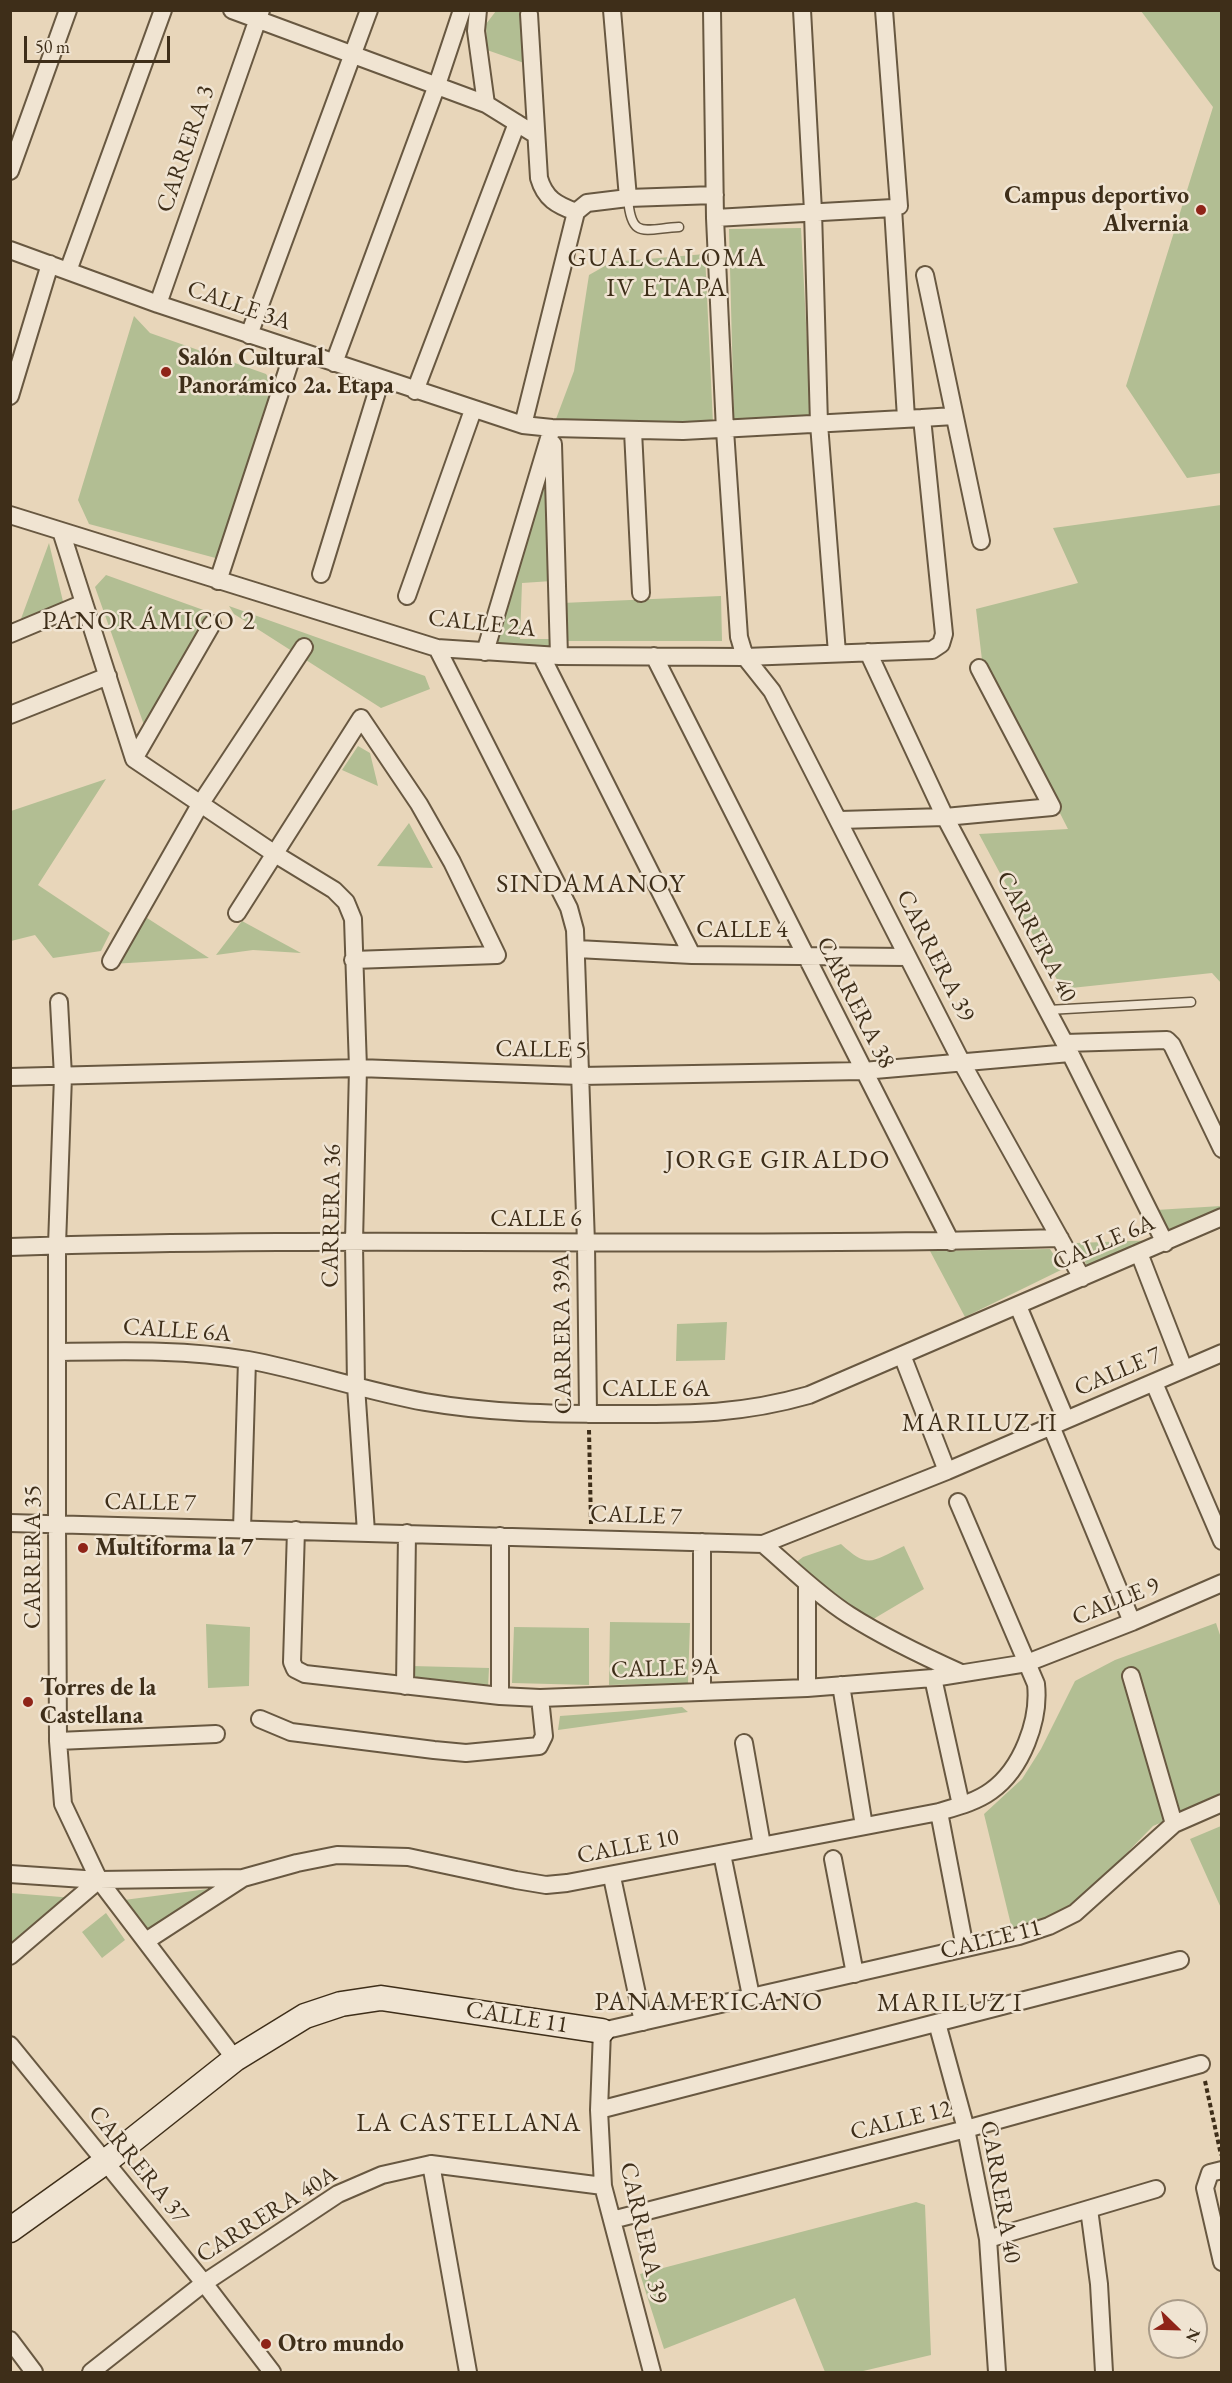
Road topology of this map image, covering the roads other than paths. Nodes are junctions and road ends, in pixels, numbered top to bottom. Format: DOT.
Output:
graph roads {
  1 [pos="68,10"];
  2 [pos="163,10"];
  3 [pos="232,10"];
  4 [pos="369,10"];
  5 [pos="462,10"];
  6 [pos="478,10"];
  7 [pos="612,10"];
  8 [pos="712,10"];
  9 [pos="802,10"];
  10 [pos="884,10"];
  11 [pos="529,14"];
  12 [pos="259,15"];
  13 [pos="353,54"];
  14 [pos="437,85"];
  15 [pos="486,104"];
  16 [pos="517,123"];
  17 [pos="536,135"];
  18 [pos="10,171"];
  19 [pos="715,195"];
  20 [pos="628,198"];
  21 [pos="893,208"];
  22 [pos="813,211"];
  23 [pos="576,212"];
  24 [pos="715,218"];
  25 [pos="679,227"];
  26 [pos="10,250"];
  27 [pos="50,264"];
  28 [pos="68,271"];
  29 [pos="925,275"];
  30 [pos="158,304"];
  31 [pos="249,334"];
  32 [pos="294,350"];
  33 [pos="334,363"];
  34 [pos="381,379"];
  35 [pos="415,391"];
  36 [pos="10,396"];
  37 [pos="473,410"];
  38 [pos="954,416"];
  39 [pos="914,418"];
  40 [pos="819,424"];
  41 [pos="523,425"];
  42 [pos="552,428"];
  43 [pos="725,430"];
  44 [pos="633,431"];
  45 [pos="10,515"];
  46 [pos="61,531"];
  47 [pos="981,541"];
  48 [pos="321,574"];
  49 [pos="218,581"];
  50 [pos="641,593"];
  51 [pos="407,596"];
  52 [pos="84,603"];
  53 [pos="212,624"];
  54 [pos="10,634"];
  55 [pos="304,647"];
  56 [pos="437,648"];
  57 [pos="485,652"];
  58 [pos="868,652"];
  59 [pos="837,653"];
  60 [pos="541,655"];
  61 [pos="559,656"];
  62 [pos="654,656"];
  63 [pos="745,657"];
  64 [pos="979,668"];
  65 [pos="108,676"];
  66 [pos="10,715"];
  67 [pos="134,759"];
  68 [pos="201,803"];
  69 [pos="945,817"];
  70 [pos="840,820"];
  71 [pos="275,854"];
  72 [pos="237,913"];
  73 [pos="577,950"];
  74 [pos="804,954"];
  75 [pos="692,955"];
  76 [pos="907,957"];
  77 [pos="353,960"];
  78 [pos="111,961"];
  79 [pos="59,1002"];
  80 [pos="1191,1002"];
  81 [pos="1047,1010"];
  82 [pos="1067,1048"];
  83 [pos="962,1063"];
  84 [pos="358,1068"];
  85 [pos="863,1071"];
  86 [pos="63,1076"];
  87 [pos="580,1076"];
  88 [pos="10,1077"];
  89 [pos="1221,1149"];
  90 [pos="1221,1217"];
  91 [pos="1060,1238"];
  92 [pos="354,1242"];
  93 [pos="951,1242"];
  94 [pos="586,1243"];
  95 [pos="1165,1243"];
  96 [pos="57,1245"];
  97 [pos="10,1247"];
  98 [pos="1139,1253"];
  99 [pos="1082,1278"];
  100 [pos="1018,1306"];
  101 [pos="57,1352"];
  102 [pos="1221,1353"];
  103 [pos="902,1355"];
  104 [pos="247,1360"];
  105 [pos="1184,1369"];
  106 [pos="1154,1383"];
  107 [pos="356,1386"];
  108 [pos="588,1414"];
  109 [pos="1058,1428"];
  110 [pos="947,1471"];
  111 [pos="958,1502"];
  112 [pos="10,1523"];
  113 [pos="57,1524"];
  114 [pos="242,1529"];
  115 [pos="296,1530"];
  116 [pos="366,1532"];
  117 [pos="407,1533"];
  118 [pos="500,1536"];
  119 [pos="1221,1541"];
  120 [pos="702,1542"];
  121 [pos="764,1544"];
  122 [pos="807,1583"];
  123 [pos="1221,1583"];
  124 [pos="1132,1622"];
  125 [pos="1027,1663"];
  126 [pos="961,1673"];
  127 [pos="1131,1676"];
  128 [pos="933,1678"];
  129 [pos="841,1685"];
  130 [pos="405,1686"];
  131 [pos="807,1688"];
  132 [pos="702,1692"];
  133 [pos="500,1696"];
  134 [pos="540,1698"];
  135 [pos="260,1719"];
  136 [pos="216,1734"];
  137 [pos="58,1741"];
  138 [pos="744,1743"];
  139 [pos="1221,1803"];
  140 [pos="961,1805"];
  141 [pos="939,1812"];
  142 [pos="1174,1824"];
  143 [pos="864,1826"];
  144 [pos="762,1845"];
  145 [pos="722,1854"];
  146 [pos="833,1859"];
  147 [pos="10,1874"];
  148 [pos="612,1877"];
  149 [pos="243,1878"];
  150 [pos="99,1880"];
  151 [pos="146,1941"];
  152 [pos="965,1948"];
  153 [pos="10,1956"];
  154 [pos="1180,1960"];
  155 [pos="855,1974"];
  156 [pos="751,1996"];
  157 [pos="643,2022"];
  158 [pos="937,2023"];
  159 [pos="602,2031"];
  160 [pos="10,2045"];
  161 [pos="235,2059"];
  162 [pos="1201,2064"];
  163 [pos="599,2110"];
  164 [pos="966,2129"];
  165 [pos="105,2162"];
  166 [pos="431,2164"];
  167 [pos="1221,2170"];
  168 [pos="603,2186"];
  169 [pos="1156,2189"];
  170 [pos="1089,2210"];
  171 [pos="612,2220"];
  172 [pos="10,2230"];
  173 [pos="988,2239"];
  174 [pos="1221,2262"];
  175 [pos="204,2283"];
  176 [pos="10,2340"];
  177 [pos="34,2373"];
  178 [pos="92,2373"];
  179 [pos="272,2373"];
  180 [pos="468,2373"];
  181 [pos="652,2373"];
  182 [pos="997,2373"];
  183 [pos="1104,2373"];
  1 -- 18 [label="street"];
  2 -- 28 [label="street"];
  3 -- 12 [label="street"];
  4 -- 13 [label="street"];
  5 -- 14 [label="street"];
  6 -- 15 [label="street"];
  7 -- 20 [label="street"];
  8 -- 19 [label="street"];
  9 -- 22 [label="street"];
  10 -- 21 [label="street"];
  11 -- 17 [label="street"];
  12 -- 13 [label="street"];
  12 -- 30 [label="street, CARRERA 3"];
  13 -- 14 [label="street"];
  13 -- 31 [label="street"];
  14 -- 15 [label="street"];
  14 -- 33 [label="street"];
  15 -- 16 [label="street"];
  16 -- 17 [label="street"];
  16 -- 35 [label="street"];
  17 -- 23 [label="street"];
  19 -- 20 [label="street"];
  19 -- 24 [label="street"];
  20 -- 23 [label="street"];
  20 -- 25 [label="lane"];
  21 -- 22 [label="street"];
  21 -- 39 [label="street"];
  22 -- 24 [label="street"];
  22 -- 40 [label="street"];
  23 -- 41 [label="street"];
  24 -- 43 [label="street"];
  26 -- 27 [label="street, CALLE 3A"];
  27 -- 28 [label="street, CALLE 3A"];
  27 -- 36 [label="street"];
  28 -- 30 [label="street, CALLE 3A"];
  29 -- 38 [label="street"];
  30 -- 31 [label="street, CALLE 3A"];
  31 -- 32 [label="street, CALLE 3A"];
  32 -- 33 [label="street, CALLE 3A"];
  32 -- 49 [label="street"];
  33 -- 34 [label="street, CALLE 3A"];
  34 -- 35 [label="street, CALLE 3A"];
  34 -- 48 [label="street"];
  35 -- 37 [label="street, CALLE 3A"];
  37 -- 41 [label="street, CALLE 3A"];
  37 -- 51 [label="street"];
  38 -- 39 [label="street, CALLE 3A"];
  38 -- 47 [label="street"];
  39 -- 40 [label="street, CALLE 3A"];
  39 -- 58 [label="street, CALLE 2A"];
  40 -- 43 [label="street, CALLE 3A"];
  40 -- 59 [label="street"];
  41 -- 42 [label="street, CALLE 3A"];
  42 -- 44 [label="street, CALLE 3A"];
  42 -- 57 [label="street"];
  42 -- 61 [label="street"];
  43 -- 44 [label="street, CALLE 3A"];
  43 -- 63 [label="street"];
  44 -- 50 [label="street"];
  45 -- 46 [label="street, CALLE 2A"];
  46 -- 49 [label="street, CALLE 2A"];
  46 -- 52 [label="street"];
  49 -- 56 [label="street, CALLE 2A"];
  52 -- 54 [label="street"];
  52 -- 65 [label="street"];
  53 -- 67 [label="street"];
  55 -- 68 [label="street"];
  56 -- 57 [label="street, CALLE 2A"];
  56 -- 73 [label="street, CARRERA 39A"];
  57 -- 60 [label="street, CALLE 2A"];
  58 -- 59 [label="street, CALLE 2A"];
  58 -- 69 [label="street, CARRERA 40"];
  59 -- 63 [label="street, CALLE 2A"];
  60 -- 61 [label="street, CALLE 2A"];
  60 -- 75 [label="street"];
  61 -- 62 [label="street, CALLE 2A"];
  62 -- 63 [label="street, CALLE 2A"];
  62 -- 74 [label="street, CARRERA 38"];
  63 -- 70 [label="street, CARRERA 39"];
  64 -- 69 [label="street"];
  65 -- 66 [label="street"];
  65 -- 67 [label="street"];
  67 -- 68 [label="street"];
  68 -- 71 [label="street"];
  68 -- 78 [label="street"];
  69 -- 70 [label="street"];
  69 -- 81 [label="street, CARRERA 40"];
  70 -- 76 [label="street, CARRERA 39"];
  71 -- 72 [label="street"];
  71 -- 77 [label="street, CARRERA 36"];
  71 -- 77 [label="street"];
  73 -- 75 [label="street, CALLE 4"];
  73 -- 87 [label="street, CARRERA 39A"];
  74 -- 75 [label="street, CALLE 4"];
  74 -- 76 [label="street, CALLE 4"];
  74 -- 85 [label="street, CARRERA 38"];
  76 -- 83 [label="street, CARRERA 39"];
  77 -- 84 [label="street, CARRERA 36"];
  79 -- 86 [label="street, CARRERA 35"];
  80 -- 81 [label="lane"];
  81 -- 82 [label="street, CARRERA 40"];
  82 -- 83 [label="street, CALLE 5"];
  82 -- 89 [label="street, CALLE 5"];
  82 -- 95 [label="street, CARRERA 40"];
  83 -- 85 [label="street, CALLE 5"];
  83 -- 91 [label="street, CARRERA 39"];
  84 -- 86 [label="street, CALLE 5"];
  84 -- 87 [label="street, CALLE 5"];
  84 -- 92 [label="street, CARRERA 36"];
  85 -- 87 [label="street, CALLE 5"];
  85 -- 93 [label="street, CARRERA 38"];
  86 -- 88 [label="street, CALLE 5"];
  86 -- 96 [label="street, CARRERA 35"];
  87 -- 94 [label="street, CARRERA 39A"];
  90 -- 95 [label="street, CALLE 6A"];
  91 -- 93 [label="street, CALLE 6"];
  91 -- 99 [label="street, CARRERA 39"];
  92 -- 94 [label="street, CALLE 6"];
  92 -- 96 [label="street, CALLE 6"];
  92 -- 107 [label="street, CARRERA 36"];
  93 -- 94 [label="street, CALLE 6"];
  94 -- 108 [label="street, CARRERA 39A"];
  95 -- 98 [label="street, CALLE 6A"];
  96 -- 97 [label="street, CALLE 6"];
  96 -- 101 [label="street, CARRERA 35"];
  98 -- 99 [label="street, CALLE 6A"];
  98 -- 105 [label="street"];
  99 -- 100 [label="street, CALLE 6A"];
  100 -- 103 [label="street, CALLE 6A"];
  100 -- 109 [label="street"];
  101 -- 104 [label="street, CALLE 6A"];
  101 -- 113 [label="street, CARRERA 35"];
  102 -- 105 [label="street, CALLE 7"];
  103 -- 108 [label="street, CALLE 6A"];
  103 -- 110 [label="street"];
  104 -- 107 [label="street, CALLE 6A"];
  104 -- 114 [label="street"];
  105 -- 106 [label="street, CALLE 7"];
  106 -- 109 [label="street, CALLE 7"];
  106 -- 119 [label="street"];
  107 -- 108 [label="street, CALLE 6A"];
  107 -- 116 [label="street, CARRERA 36"];
  109 -- 110 [label="street, CALLE 7"];
  109 -- 124 [label="street"];
  110 -- 121 [label="street, CALLE 7"];
  111 -- 125 [label="street, CALLE 10"];
  112 -- 113 [label="street, CALLE 7"];
  113 -- 114 [label="street, CALLE 7"];
  113 -- 137 [label="street, CARRERA 35"];
  114 -- 115 [label="street, CALLE 7"];
  115 -- 116 [label="street, CALLE 7"];
  115 -- 130 [label="street, CALLE 9A"];
  116 -- 117 [label="street, CALLE 7"];
  117 -- 118 [label="street, CALLE 7"];
  117 -- 130 [label="street"];
  118 -- 120 [label="street, CALLE 7"];
  118 -- 133 [label="street"];
  120 -- 121 [label="street, CALLE 7"];
  120 -- 132 [label="street"];
  121 -- 122 [label="street"];
  122 -- 126 [label="street"];
  122 -- 131 [label="street"];
  123 -- 124 [label="street, CALLE 9"];
  124 -- 125 [label="street, CALLE 9"];
  125 -- 126 [label="street, CALLE 9A"];
  125 -- 140 [label="street, CALLE 10"];
  126 -- 128 [label="street, CALLE 9A"];
  127 -- 142 [label="street"];
  128 -- 129 [label="street, CALLE 9A"];
  128 -- 140 [label="street"];
  129 -- 131 [label="street, CALLE 9A"];
  129 -- 143 [label="street"];
  130 -- 133 [label="street, CALLE 9A"];
  131 -- 132 [label="street, CALLE 9A"];
  132 -- 134 [label="street, CALLE 9A"];
  133 -- 134 [label="street, CALLE 9A"];
  134 -- 135 [label="street"];
  136 -- 137 [label="street"];
  137 -- 150 [label="street, CARRERA 35"];
  138 -- 144 [label="street"];
  139 -- 142 [label="street, CALLE 11"];
  140 -- 141 [label="street, CALLE 10"];
  141 -- 143 [label="street, CALLE 10"];
  141 -- 152 [label="street"];
  142 -- 152 [label="street, CALLE 11"];
  143 -- 144 [label="street, CALLE 10"];
  144 -- 145 [label="street, CALLE 10"];
  145 -- 148 [label="street, CALLE 10"];
  145 -- 156 [label="street"];
  146 -- 155 [label="street"];
  147 -- 150 [label="street"];
  148 -- 149 [label="street, CALLE 10"];
  148 -- 157 [label="street"];
  149 -- 150 [label="street"];
  149 -- 151 [label="street, CALLE 10"];
  150 -- 151 [label="street, CARRERA 35"];
  150 -- 153 [label="street"];
  151 -- 161 [label="street, CARRERA 35"];
  152 -- 155 [label="street, CALLE 11"];
  154 -- 158 [label="street"];
  155 -- 156 [label="street, CALLE 11"];
  156 -- 157 [label="street, CALLE 11"];
  157 -- 159 [label="street, CALLE 11"];
  158 -- 163 [label="street"];
  158 -- 164 [label="street, CARRERA 40"];
  159 -- 161 [label="street, CALLE 11"];
  159 -- 163 [label="street, CARRERA 39"];
  160 -- 165 [label="street, CARRERA 37"];
  161 -- 165 [label="street, CALLE 11"];
  162 -- 164 [label="street, CALLE 12"];
  163 -- 168 [label="street, CARRERA 39"];
  164 -- 171 [label="street, CALLE 12"];
  164 -- 173 [label="street, CARRERA 40"];
  165 -- 172 [label="street, CALLE 11"];
  165 -- 175 [label="street, CARRERA 37"];
  166 -- 168 [label="street, CARRERA 40A"];
  166 -- 175 [label="street, CARRERA 40A"];
  166 -- 180 [label="street"];
  167 -- 174 [label="street"];
  168 -- 171 [label="street, CARRERA 39"];
  169 -- 170 [label="street"];
  170 -- 173 [label="street"];
  170 -- 183 [label="street"];
  171 -- 181 [label="street, CARRERA 39"];
  173 -- 182 [label="street, CARRERA 40"];
  175 -- 178 [label="street, CARRERA 40A"];
  175 -- 179 [label="street, CARRERA 37"];
  176 -- 177 [label="street"];
}
